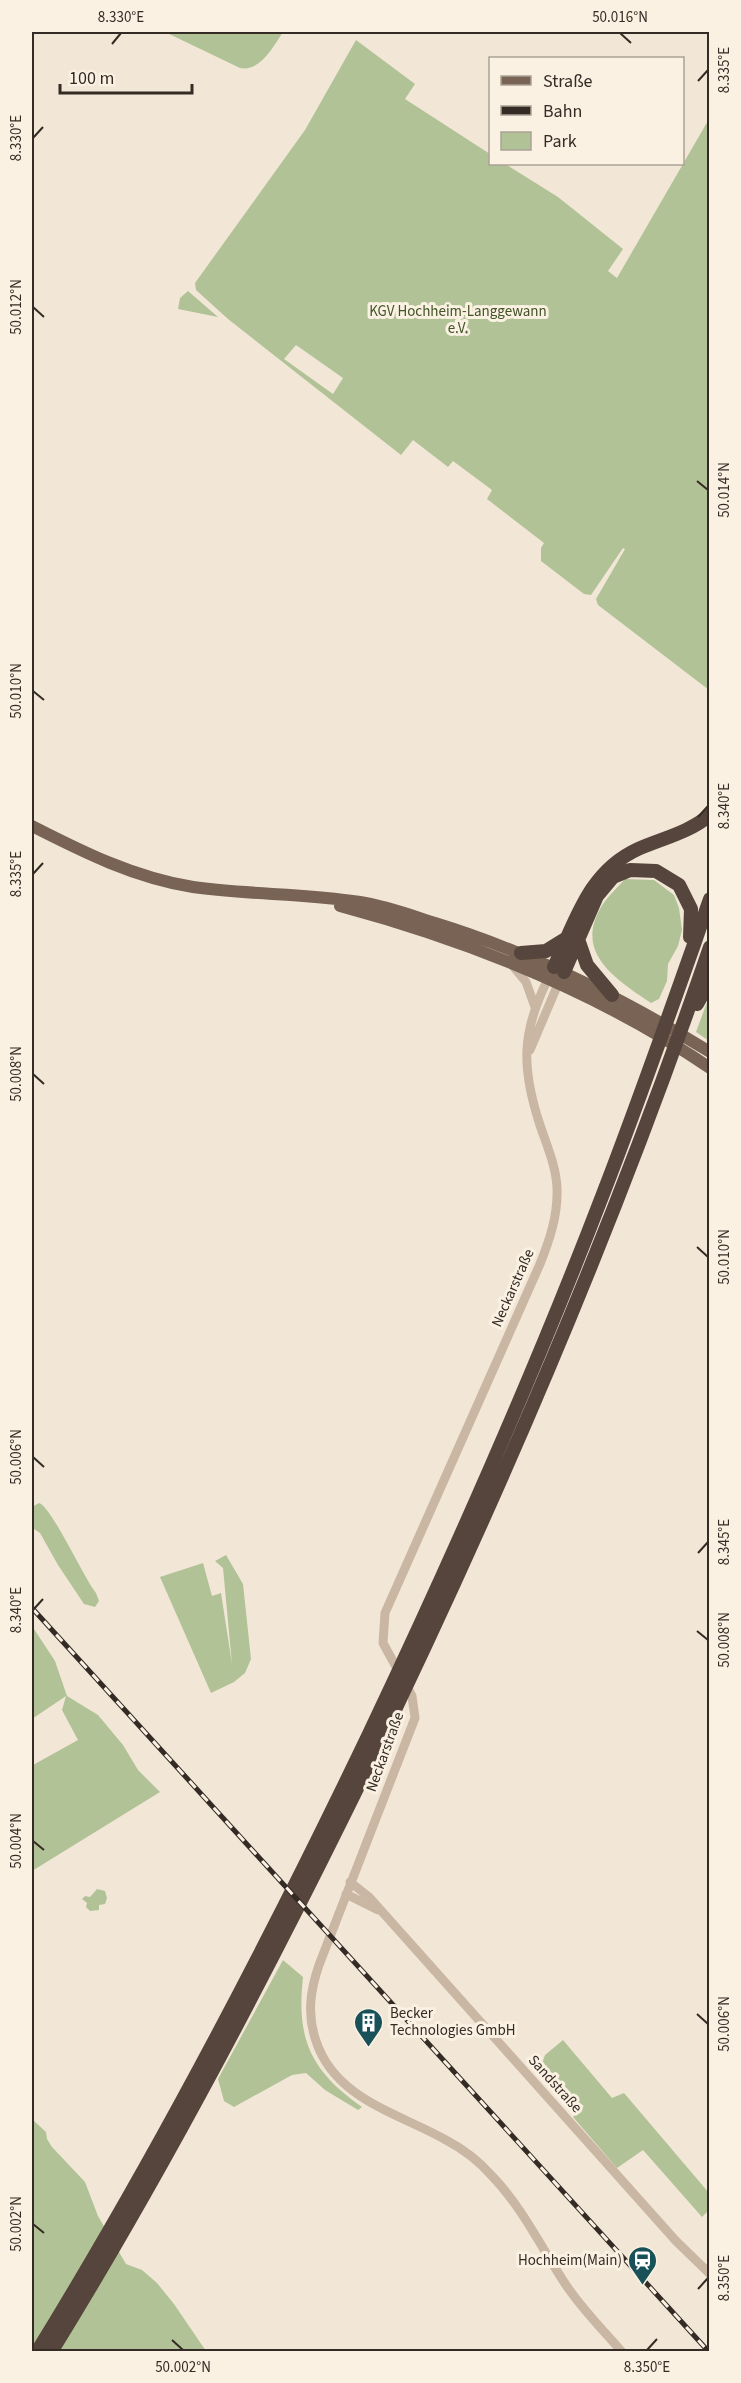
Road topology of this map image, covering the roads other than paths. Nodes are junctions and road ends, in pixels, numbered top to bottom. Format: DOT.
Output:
graph roads {
  1 [pos="710,815"];
  2 [pos="32,826"];
  3 [pos="710,899"];
  4 [pos="573,940"];
  5 [pos="710,947"];
  6 [pos="515,958"];
  7 [pos="683,974"];
  8 [pos="556,975"];
  9 [pos="710,981"];
  10 [pos="612,995"];
  11 [pos="535,1007"];
  12 [pos="678,1037"];
  13 [pos="708,1059"];
  14 [pos="527,1061"];
  15 [pos="472,1527"];
  16 [pos="350,1882"];
  17 [pos="346,1894"];
  18 [pos="380,1911"];
  19 [pos="710,2274"];
  20 [pos="37,2352"];
  21 [pos="51,2352"];
  22 [pos="621,2352"];
  1 -- 4 [label="highway"];
  2 -- 6 [label="main road"];
  3 -- 7 [label="highway"];
  4 -- 6 [label="highway"];
  4 -- 7 [label="highway"];
  4 -- 8 [label="highway"];
  4 -- 10 [label="highway"];
  5 -- 12 [label="highway"];
  6 -- 8 [label="main road"];
  6 -- 11 [label="street"];
  7 -- 15 [label="highway"];
  8 -- 10 [label="main road"];
  8 -- 11 [label="street, Neckarstraße"];
  8 -- 13 [label="main road"];
  8 -- 14 [label="street, Neckarstraße"];
  9 -- 12 [label="highway"];
  10 -- 13 [label="main road"];
  11 -- 14 [label="street, Neckarstraße"];
  12 -- 15 [label="highway"];
  14 -- 16 [label="street, Neckarstraße"];
  15 -- 20 [label="highway"];
  15 -- 21 [label="highway"];
  16 -- 17 [label="street, Neckarstraße"];
  16 -- 18 [label="street, Sandstraße"];
  17 -- 18 [label="street, Sandstraße"];
  17 -- 22 [label="street, Neckarstraße"];
  18 -- 19 [label="street, Sandstraße"];
}
